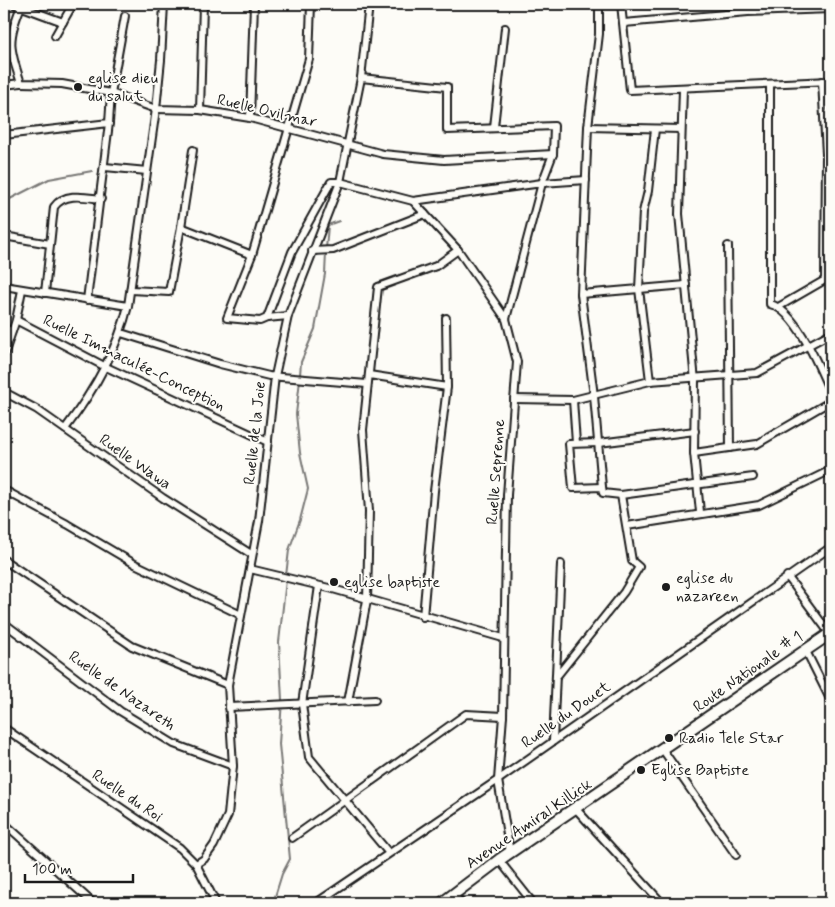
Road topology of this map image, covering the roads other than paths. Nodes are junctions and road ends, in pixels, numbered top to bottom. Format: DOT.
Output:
graph roads {
  1 [pos="73,4"];
  2 [pos="164,4"];
  3 [pos="203,4"];
  4 [pos="254,4"];
  5 [pos="311,4"];
  6 [pos="369,4"];
  7 [pos="599,4"];
  8 [pos="621,4"];
  9 [pos="19,5"];
  10 [pos="831,10"];
  11 [pos="125,16"];
  12 [pos="63,22"];
  13 [pos="624,23"];
  14 [pos="505,28"];
  15 [pos="55,36"];
  16 [pos="361,78"];
  17 [pos="822,81"];
  18 [pos="831,81"];
  19 [pos="21,83"];
  20 [pos="770,84"];
  21 [pos="4,85"];
  22 [pos="683,89"];
  23 [pos="110,93"];
  24 [pos="156,109"];
  25 [pos="200,110"];
  26 [pos="250,118"];
  27 [pos="109,123"];
  28 [pos="494,127"];
  29 [pos="588,127"];
  30 [pos="289,128"];
  31 [pos="655,129"];
  32 [pos="681,130"];
  33 [pos="4,135"];
  34 [pos="349,144"];
  35 [pos="193,150"];
  36 [pos="553,154"];
  37 [pos="828,154"];
  38 [pos="105,167"];
  39 [pos="147,172"];
  40 [pos="586,180"];
  41 [pos="340,182"];
  42 [pos="542,183"];
  43 [pos="101,199"];
  44 [pos="413,201"];
  45 [pos="425,214"];
  46 [pos="181,227"];
  47 [pos="4,236"];
  48 [pos="50,244"];
  49 [pos="828,244"];
  50 [pos="728,246"];
  51 [pos="458,250"];
  52 [pos="312,251"];
  53 [pos="252,255"];
  54 [pos="686,285"];
  55 [pos="4,286"];
  56 [pos="639,288"];
  57 [pos="22,290"];
  58 [pos="131,290"];
  59 [pos="44,293"];
  60 [pos="581,294"];
  61 [pos="87,300"];
  62 [pos="128,306"];
  63 [pos="780,306"];
  64 [pos="288,316"];
  65 [pos="267,318"];
  66 [pos="446,318"];
  67 [pos="506,319"];
  68 [pos="16,320"];
  69 [pos="4,329"];
  70 [pos="12,331"];
  71 [pos="121,333"];
  72 [pos="831,333"];
  73 [pos="808,344"];
  74 [pos="4,355"];
  75 [pos="104,366"];
  76 [pos="728,374"];
  77 [pos="369,375"];
  78 [pos="275,376"];
  79 [pos="694,376"];
  80 [pos="650,381"];
  81 [pos="367,384"];
  82 [pos="447,387"];
  83 [pos="4,392"];
  84 [pos="831,394"];
  85 [pos="594,396"];
  86 [pos="514,399"];
  87 [pos="573,400"];
  88 [pos="831,401"];
  89 [pos="65,429"];
  90 [pos="695,431"];
  91 [pos="268,442"];
  92 [pos="599,442"];
  93 [pos="576,444"];
  94 [pos="730,448"];
  95 [pos="694,453"];
  96 [pos="831,470"];
  97 [pos="753,477"];
  98 [pos="697,483"];
  99 [pos="602,487"];
  100 [pos="4,490"];
  101 [pos="621,495"];
  102 [pos="700,512"];
  103 [pos="627,526"];
  104 [pos="831,547"];
  105 [pos="251,554"];
  106 [pos="4,560"];
  107 [pos="561,564"];
  108 [pos="250,569"];
  109 [pos="787,576"];
  110 [pos="319,586"];
  111 [pos="367,600"];
  112 [pos="241,615"];
  113 [pos="423,617"];
  114 [pos="4,623"];
  115 [pos="831,633"];
  116 [pos="502,638"];
  117 [pos="806,651"];
  118 [pos="557,676"];
  119 [pos="228,685"];
  120 [pos="375,700"];
  121 [pos="831,701"];
  122 [pos="348,702"];
  123 [pos="302,704"];
  124 [pos="229,707"];
  125 [pos="503,716"];
  126 [pos="4,728"];
  127 [pos="553,741"];
  128 [pos="663,750"];
  129 [pos="233,766"];
  130 [pos="633,771"];
  131 [pos="498,780"];
  132 [pos="346,799"];
  133 [pos="576,810"];
  134 [pos="4,823"];
  135 [pos="292,838"];
  136 [pos="388,852"];
  137 [pos="510,853"];
  138 [pos="736,855"];
  139 [pos="499,860"];
  140 [pos="196,864"];
  141 [pos="453,895"];
  142 [pos="93,903"];
  143 [pos="216,903"];
  144 [pos="316,903"];
  145 [pos="442,903"];
  146 [pos="462,903"];
  147 [pos="533,903"];
  148 [pos="662,903"];
  1 -- 12 [label="street"];
  2 -- 24 [label="street"];
  3 -- 25 [label="street"];
  4 -- 26 [label="street"];
  5 -- 30 [label="street"];
  6 -- 16 [label="street, Ruelle de la Joie"];
  7 -- 29 [label="street"];
  8 -- 13 [label="street"];
  9 -- 12 [label="street"];
  9 -- 19 [label="street"];
  10 -- 13 [label="street"];
  11 -- 23 [label="street"];
  12 -- 15 [label="street"];
  13 -- 22 [label="street"];
  14 -- 28 [label="street"];
  16 -- 28 [label="street"];
  16 -- 34 [label="street, Ruelle de la Joie"];
  17 -- 18 [label="street"];
  17 -- 20 [label="street"];
  17 -- 37 [label="street"];
  19 -- 21 [label="street, Ruelle Ovilmar"];
  19 -- 23 [label="street, Ruelle Ovilmar"];
  20 -- 22 [label="street"];
  20 -- 63 [label="street"];
  22 -- 32 [label="street"];
  23 -- 24 [label="street, Ruelle Ovilmar"];
  23 -- 27 [label="street"];
  24 -- 25 [label="street, Ruelle Ovilmar"];
  24 -- 39 [label="street"];
  25 -- 26 [label="street, Ruelle Ovilmar"];
  26 -- 30 [label="street, Ruelle Ovilmar"];
  27 -- 33 [label="street"];
  27 -- 38 [label="street"];
  28 -- 36 [label="street"];
  29 -- 31 [label="street"];
  29 -- 40 [label="street"];
  30 -- 34 [label="street, Ruelle Ovilmar"];
  30 -- 53 [label="street"];
  31 -- 32 [label="street"];
  31 -- 56 [label="street"];
  32 -- 54 [label="street"];
  34 -- 36 [label="street, Ruelle Ovilmar"];
  34 -- 41 [label="street, Ruelle de la Joie"];
  35 -- 46 [label="street"];
  36 -- 42 [label="street"];
  37 -- 49 [label="street"];
  38 -- 39 [label="street"];
  38 -- 43 [label="street"];
  39 -- 58 [label="street"];
  40 -- 42 [label="street"];
  40 -- 60 [label="street"];
  41 -- 44 [label="street"];
  41 -- 52 [label="street, Ruelle de la Joie"];
  41 -- 65 [label="street"];
  42 -- 44 [label="street"];
  42 -- 67 [label="street"];
  43 -- 48 [label="street"];
  43 -- 61 [label="street"];
  44 -- 45 [label="street, Ruelle Seprenne"];
  45 -- 51 [label="street, Ruelle Seprenne"];
  45 -- 52 [label="street"];
  46 -- 53 [label="street"];
  46 -- 58 [label="street"];
  47 -- 48 [label="street"];
  48 -- 59 [label="street"];
  49 -- 63 [label="street"];
  50 -- 76 [label="street"];
  51 -- 67 [label="street, Ruelle Seprenne"];
  51 -- 77 [label="street"];
  52 -- 64 [label="street, Ruelle de la Joie"];
  53 -- 65 [label="street"];
  54 -- 56 [label="street"];
  54 -- 79 [label="street"];
  55 -- 57 [label="street"];
  56 -- 60 [label="street"];
  56 -- 80 [label="street"];
  57 -- 59 [label="street"];
  57 -- 68 [label="street"];
  58 -- 62 [label="street"];
  59 -- 61 [label="street"];
  60 -- 85 [label="street"];
  61 -- 62 [label="street"];
  62 -- 71 [label="street"];
  63 -- 73 [label="street"];
  64 -- 65 [label="street"];
  64 -- 78 [label="street, Ruelle de la Joie"];
  66 -- 82 [label="street"];
  67 -- 86 [label="street, Ruelle Seprenne"];
  68 -- 70 [label="street"];
  68 -- 75 [label="street, Ruelle Immaculée-Conception"];
  69 -- 70 [label="street"];
  70 -- 74 [label="street"];
  71 -- 75 [label="street"];
  71 -- 78 [label="street"];
  72 -- 73 [label="street"];
  73 -- 76 [label="street"];
  73 -- 84 [label="street"];
  75 -- 89 [label="street"];
  75 -- 91 [label="street, Ruelle Immaculée-Conception"];
  76 -- 79 [label="street"];
  76 -- 94 [label="street"];
  77 -- 81 [label="street"];
  77 -- 82 [label="street"];
  78 -- 81 [label="street"];
  78 -- 91 [label="street, Ruelle de la Joie"];
  79 -- 80 [label="street"];
  79 -- 90 [label="street"];
  80 -- 85 [label="street"];
  81 -- 111 [label="street"];
  82 -- 113 [label="street"];
  83 -- 89 [label="street, Ruelle Wawa"];
  85 -- 87 [label="street"];
  85 -- 92 [label="street"];
  86 -- 87 [label="street"];
  86 -- 116 [label="street, Ruelle Seprenne"];
  87 -- 93 [label="street"];
  88 -- 94 [label="street"];
  89 -- 105 [label="street, Ruelle Wawa"];
  90 -- 92 [label="street"];
  90 -- 95 [label="street"];
  91 -- 105 [label="street, Ruelle de la Joie"];
  92 -- 93 [label="street"];
  92 -- 99 [label="street"];
  93 -- 99 [label="street"];
  94 -- 95 [label="street"];
  95 -- 98 [label="street"];
  96 -- 102 [label="street"];
  97 -- 98 [label="street"];
  98 -- 101 [label="street"];
  98 -- 102 [label="street"];
  99 -- 101 [label="street"];
  100 -- 112 [label="street"];
  101 -- 103 [label="street"];
  102 -- 103 [label="street"];
  103 -- 118 [label="street"];
  104 -- 109 [label="street, Ruelle du Douet"];
  105 -- 108 [label="street, Ruelle de la Joie"];
  106 -- 119 [label="street"];
  107 -- 118 [label="street"];
  108 -- 110 [label="street"];
  108 -- 112 [label="street, Ruelle de la Joie"];
  109 -- 115 [label="street"];
  109 -- 127 [label="street, Ruelle du Douet"];
  110 -- 111 [label="street"];
  110 -- 123 [label="street"];
  111 -- 113 [label="street"];
  111 -- 122 [label="street"];
  112 -- 119 [label="street, Ruelle de la Joie"];
  113 -- 116 [label="street"];
  114 -- 129 [label="street, Ruelle de Nazareth"];
  115 -- 117 [label="main road, Route Nationale # 1"];
  116 -- 125 [label="street, Ruelle Seprenne"];
  117 -- 121 [label="street"];
  117 -- 128 [label="main road, Route Nationale # 1"];
  118 -- 127 [label="street"];
  119 -- 124 [label="street, Ruelle de la Joie"];
  120 -- 122 [label="street"];
  122 -- 123 [label="street"];
  123 -- 124 [label="street"];
  123 -- 132 [label="street"];
  124 -- 129 [label="street, Ruelle de la Joie"];
  125 -- 131 [label="street, Ruelle Seprenne"];
  125 -- 132 [label="street"];
  126 -- 140 [label="street, Ruelle du Roi"];
  127 -- 131 [label="street, Ruelle du Douet"];
  128 -- 130 [label="main road, Route Nationale # 1"];
  128 -- 138 [label="street"];
  129 -- 140 [label="street, Ruelle de la Joie"];
  130 -- 133 [label="main road, Avenue Amiral Killick"];
  131 -- 136 [label="street, Ruelle du Douet"];
  131 -- 137 [label="street, Ruelle Seprenne"];
  132 -- 135 [label="street"];
  132 -- 136 [label="street"];
  133 -- 137 [label="main road, Avenue Amiral Killick"];
  133 -- 148 [label="street"];
  134 -- 142 [label="street"];
  136 -- 144 [label="street, Ruelle du Douet"];
  137 -- 139 [label="main road, Avenue Amiral Killick"];
  139 -- 141 [label="main road, Avenue Amiral Killick"];
  139 -- 147 [label="street"];
  140 -- 143 [label="street, Ruelle du Roi"];
  141 -- 145 [label="main road, Avenue Amiral Killick"];
  141 -- 146 [label="street"];
}
